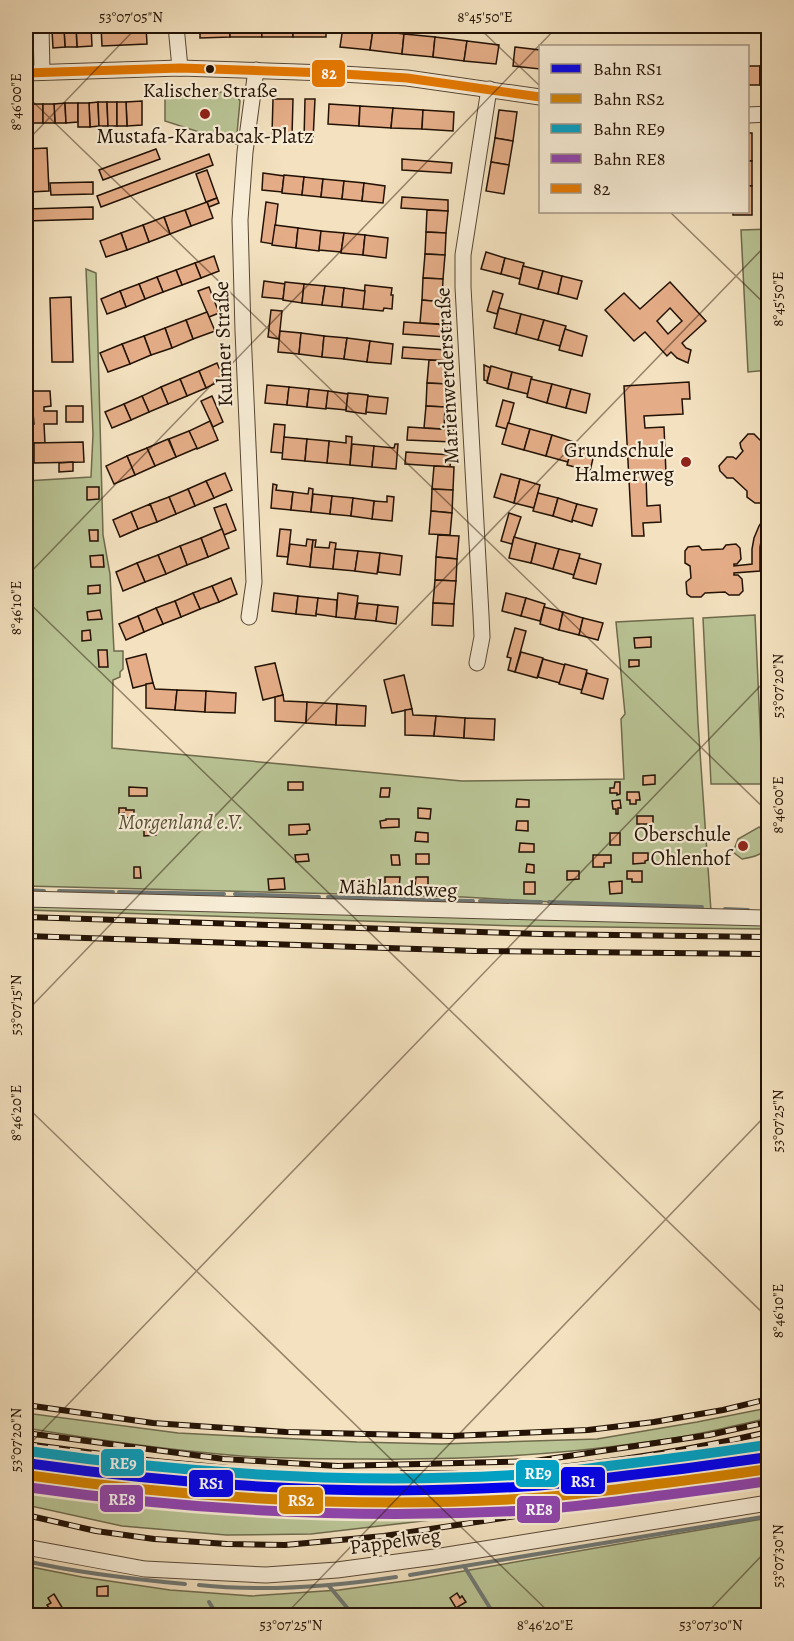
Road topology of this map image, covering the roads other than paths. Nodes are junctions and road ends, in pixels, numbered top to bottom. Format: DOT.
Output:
graph roads {
  1 [pos="41,26"];
  2 [pos="176,26"];
  3 [pos="180,68"];
  4 [pos="256,70"];
  5 [pos="42,72"];
  6 [pos="26,73"];
  7 [pos="489,88"];
  8 [pos="539,97"];
  9 [pos="768,114"];
  10 [pos="749,115"];
  11 [pos="249,617"];
  12 [pos="477,663"];
  13 [pos="26,898"];
  14 [pos="768,918"];
  15 [pos="768,1503"];
  16 [pos="26,1547"];
  1 -- 5 [label="street"];
  2 -- 3 [label="street"];
  3 -- 4 [label="street"];
  3 -- 5 [label="street"];
  4 -- 7 [label="street"];
  4 -- 11 [label="street, Kulmer Straße"];
  5 -- 6 [label="street"];
  7 -- 8 [label="street"];
  7 -- 12 [label="street, Marienwerderstraße"];
  9 -- 10 [label="street"];
  13 -- 14 [label="street, Mählandsweg"];
  15 -- 16 [label="street, Pappelweg"];
}
